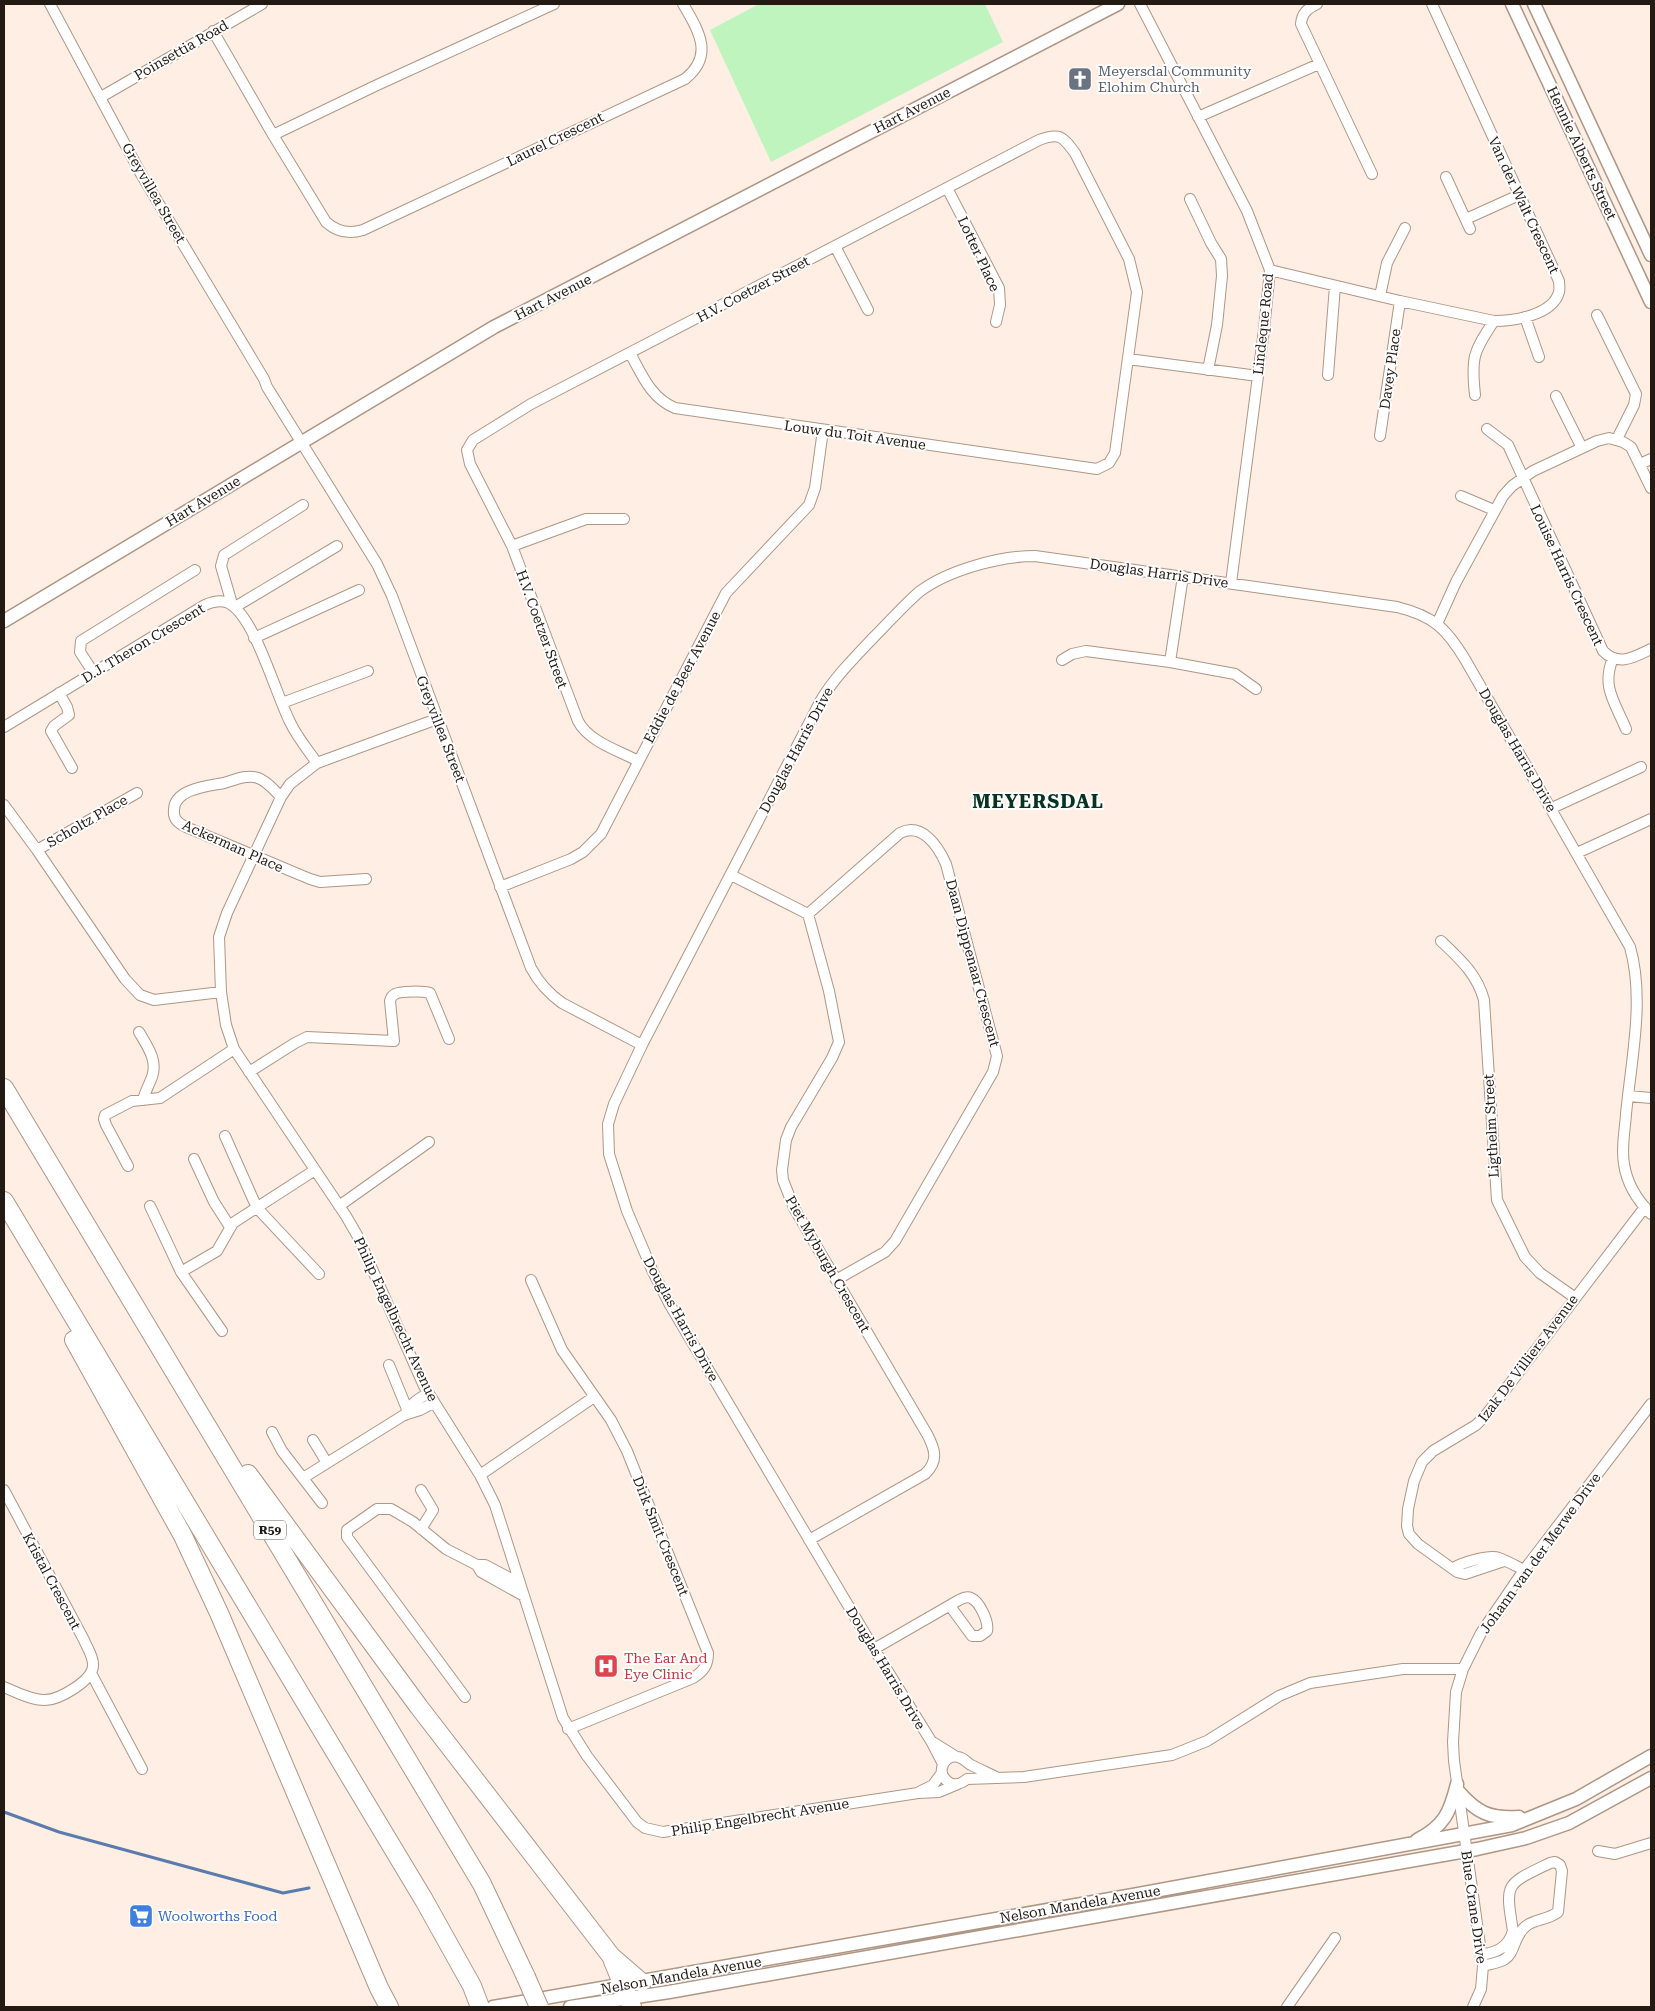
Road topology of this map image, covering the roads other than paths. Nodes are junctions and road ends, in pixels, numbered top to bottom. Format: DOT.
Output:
graph roads {
  1 [pos="50,4"];
  2 [pos="262,4"];
  3 [pos="554,4"];
  4 [pos="683,4"];
  5 [pos="1118,4"];
  6 [pos="1140,4"];
  7 [pos="1317,4"];
  8 [pos="1432,4"];
  9 [pos="1512,4"];
  10 [pos="1534,4"];
  11 [pos="212,32"];
  12 [pos="1319,64"];
  13 [pos="101,97"];
  14 [pos="1198,117"];
  15 [pos="273,135"];
  16 [pos="1372,174"];
  17 [pos="1446,177"];
  18 [pos="947,188"];
  19 [pos="1519,195"];
  20 [pos="1190,199"];
  21 [pos="1405,228"];
  22 [pos="835,246"];
  23 [pos="1651,254"];
  24 [pos="1270,270"];
  25 [pos="1336,286"];
  26 [pos="1380,296"];
  27 [pos="1400,301"];
  28 [pos="1651,302"];
  29 [pos="868,310"];
  30 [pos="1597,315"];
  31 [pos="1525,317"];
  32 [pos="1494,321"];
  33 [pos="996,322"];
  34 [pos="630,353"];
  35 [pos="1539,357"];
  36 [pos="1128,359"];
  37 [pos="1208,370"];
  38 [pos="1328,375"];
  39 [pos="1258,376"];
  40 [pos="1475,395"];
  41 [pos="1556,396"];
  42 [pos="1487,429"];
  43 [pos="823,430"];
  44 [pos="1380,436"];
  45 [pos="1617,439"];
  46 [pos="304,441"];
  47 [pos="1582,448"];
  48 [pos="1651,459"];
  49 [pos="1640,464"];
  50 [pos="1107,466"];
  51 [pos="1522,478"];
  52 [pos="1651,488"];
  53 [pos="1461,496"];
  54 [pos="303,506"];
  55 [pos="1494,510"];
  56 [pos="624,519"];
  57 [pos="338,546"];
  58 [pos="512,546"];
  59 [pos="195,570"];
  60 [pos="1183,576"];
  61 [pos="1231,584"];
  62 [pos="359,590"];
  63 [pos="233,606"];
  64 [pos="4,621"];
  65 [pos="1438,624"];
  66 [pos="254,638"];
  67 [pos="1651,649"];
  68 [pos="1613,658"];
  69 [pos="1062,660"];
  70 [pos="1170,662"];
  71 [pos="368,671"];
  72 [pos="93,672"];
  73 [pos="1256,689"];
  74 [pos="59,693"];
  75 [pos="282,703"];
  76 [pos="437,719"];
  77 [pos="4,727"];
  78 [pos="1626,729"];
  79 [pos="638,761"];
  80 [pos="317,764"];
  81 [pos="1641,766"];
  82 [pos="72,768"];
  83 [pos="137,793"];
  84 [pos="281,798"];
  85 [pos="4,805"];
  86 [pos="1552,808"];
  87 [pos="1651,818"];
  88 [pos="38,850"];
  89 [pos="1577,853"];
  90 [pos="254,857"];
  91 [pos="730,875"];
  92 [pos="366,879"];
  93 [pos="500,887"];
  94 [pos="808,914"];
  95 [pos="1440,941"];
  96 [pos="222,992"];
  97 [pos="139,1032"];
  98 [pos="450,1039"];
  99 [pos="642,1045"];
  100 [pos="234,1049"];
  101 [pos="249,1072"];
  102 [pos="4,1088"];
  103 [pos="1628,1096"];
  104 [pos="1651,1098"];
  105 [pos="143,1100"];
  106 [pos="225,1136"];
  107 [pos="429,1142"];
  108 [pos="194,1159"];
  109 [pos="128,1166"];
  110 [pos="315,1170"];
  111 [pos="4,1201"];
  112 [pos="150,1206"];
  113 [pos="339,1206"];
  114 [pos="257,1208"];
  115 [pos="1648,1210"];
  116 [pos="4,1218"];
  117 [pos="230,1227"];
  118 [pos="180,1272"];
  119 [pos="319,1274"];
  120 [pos="531,1280"];
  121 [pos="836,1280"];
  122 [pos="1574,1297"];
  123 [pos="222,1331"];
  124 [pos="389,1365"];
  125 [pos="431,1398"];
  126 [pos="594,1398"];
  127 [pos="1651,1404"];
  128 [pos="406,1412"];
  129 [pos="204,1420"];
  130 [pos="272,1432"];
  131 [pos="313,1440"];
  132 [pos="327,1463"];
  133 [pos="480,1475"];
  134 [pos="303,1478"];
  135 [pos="4,1490"];
  136 [pos="422,1490"];
  137 [pos="322,1503"];
  138 [pos="421,1529"];
  139 [pos="809,1540"];
  140 [pos="477,1565"];
  141 [pos="1524,1570"];
  142 [pos="519,1583"];
  143 [pos="524,1596"];
  144 [pos="950,1606"];
  145 [pos="874,1648"];
  146 [pos="1463,1669"];
  147 [pos="91,1673"];
  148 [pos="4,1688"];
  149 [pos="465,1697"];
  150 [pos="568,1729"];
  151 [pos="931,1741"];
  152 [pos="955,1756"];
  153 [pos="1651,1756"];
  154 [pos="968,1764"];
  155 [pos="142,1769"];
  156 [pos="942,1769"];
  157 [pos="996,1777"];
  158 [pos="1651,1778"];
  159 [pos="963,1781"];
  160 [pos="1458,1787"];
  161 [pos="918,1793"];
  162 [pos="1551,1811"];
  163 [pos="1464,1835"];
  164 [pos="1651,1843"];
  165 [pos="1411,1844"];
  166 [pos="1466,1851"];
  167 [pos="1598,1851"];
  168 [pos="1335,1938"];
  169 [pos="1481,1955"];
  170 [pos="610,1956"];
  171 [pos="1482,1966"];
  172 [pos="641,1982"];
  173 [pos="379,1988"];
  174 [pos="627,1997"];
  175 [pos="373,2007"];
  176 [pos="389,2007"];
  177 [pos="480,2007"];
  178 [pos="493,2007"];
  179 [pos="539,2007"];
  180 [pos="570,2007"];
  181 [pos="1287,2007"];
  182 [pos="1473,2007"];
  1 -- 13 [label="street, Greyvillea Street"];
  2 -- 11 [label="street, Poinsettia Road"];
  3 -- 15 [label="street"];
  4 -- 15 [label="street, Laurel Crescent"];
  5 -- 46 [label="street, Hart Avenue"];
  6 -- 14 [label="street, Lindeque Road"];
  7 -- 12 [label="street"];
  8 -- 19 [label="street, Van der Walt Crescent"];
  9 -- 28 [label="street, Hennie Alberts Street"];
  10 -- 23 [label="street, Hennie Alberts Street"];
  11 -- 13 [label="street, Poinsettia Road"];
  11 -- 15 [label="street"];
  12 -- 14 [label="street"];
  12 -- 16 [label="street"];
  13 -- 46 [label="street, Greyvillea Street"];
  14 -- 24 [label="street, Lindeque Road"];
  17 -- 19 [label="street"];
  18 -- 22 [label="street, H.V. Coetzer Street"];
  18 -- 33 [label="street, Lotter Place"];
  18 -- 36 [label="street, H.V. Coetzer Street"];
  19 -- 31 [label="street, Van der Walt Crescent"];
  20 -- 37 [label="street"];
  21 -- 26 [label="street"];
  22 -- 29 [label="street"];
  22 -- 34 [label="street, H.V. Coetzer Street"];
  24 -- 25 [label="street, Van der Walt Crescent"];
  24 -- 39 [label="street, Lindeque Road"];
  25 -- 26 [label="street, Van der Walt Crescent"];
  25 -- 38 [label="street"];
  26 -- 27 [label="street, Van der Walt Crescent"];
  27 -- 32 [label="street, Van der Walt Crescent"];
  27 -- 44 [label="street, Davey Place"];
  30 -- 45 [label="street"];
  31 -- 32 [label="street, Van der Walt Crescent"];
  31 -- 35 [label="street"];
  32 -- 40 [label="street"];
  34 -- 43 [label="street, Louw du Toit Avenue"];
  34 -- 58 [label="street, H.V. Coetzer Street"];
  36 -- 37 [label="street"];
  36 -- 50 [label="street, H.V. Coetzer Street"];
  37 -- 39 [label="street"];
  39 -- 61 [label="street, Lindeque Road"];
  41 -- 47 [label="street"];
  42 -- 51 [label="street, Louise Harris Crescent"];
  43 -- 50 [label="street, Louw du Toit Avenue"];
  43 -- 79 [label="street, Eddie de Beer Avenue"];
  45 -- 47 [label="street"];
  45 -- 49 [label="street"];
  46 -- 64 [label="street, Hart Avenue"];
  46 -- 76 [label="street, Greyvillea Street"];
  47 -- 51 [label="street"];
  48 -- 49 [label="street"];
  49 -- 52 [label="street"];
  51 -- 55 [label="street"];
  51 -- 68 [label="street, Louise Harris Crescent"];
  53 -- 55 [label="street"];
  54 -- 63 [label="street"];
  55 -- 65 [label="street"];
  56 -- 58 [label="street"];
  57 -- 63 [label="street"];
  58 -- 79 [label="street, H.V. Coetzer Street"];
  59 -- 72 [label="street"];
  60 -- 61 [label="street, Douglas Harris Drive"];
  60 -- 70 [label="street"];
  60 -- 91 [label="street, Douglas Harris Drive"];
  61 -- 65 [label="street, Douglas Harris Drive"];
  62 -- 66 [label="street"];
  63 -- 66 [label="street"];
  63 -- 72 [label="street, D.J. Theron Crescent"];
  65 -- 86 [label="street, Douglas Harris Drive"];
  66 -- 75 [label="street"];
  67 -- 68 [label="street, Louise Harris Crescent"];
  68 -- 78 [label="street"];
  69 -- 70 [label="street"];
  70 -- 73 [label="street"];
  71 -- 75 [label="street"];
  72 -- 74 [label="street, D.J. Theron Crescent"];
  74 -- 77 [label="street, D.J. Theron Crescent"];
  74 -- 82 [label="street"];
  75 -- 80 [label="street"];
  76 -- 80 [label="street, Philip Engelbrecht Avenue"];
  76 -- 93 [label="street, Greyvillea Street"];
  79 -- 93 [label="street, Eddie de Beer Avenue"];
  80 -- 84 [label="street, Philip Engelbrecht Avenue"];
  81 -- 86 [label="street"];
  83 -- 88 [label="street, Scholtz Place"];
  84 -- 90 [label="street, Philip Engelbrecht Avenue"];
  84 -- 90 [label="street, Ackerman Place"];
  85 -- 88 [label="street"];
  86 -- 89 [label="street, Douglas Harris Drive"];
  87 -- 89 [label="street"];
  88 -- 96 [label="street"];
  89 -- 103 [label="street, Douglas Harris Drive"];
  90 -- 92 [label="street, Ackerman Place"];
  90 -- 96 [label="street, Philip Engelbrecht Avenue"];
  91 -- 94 [label="street"];
  91 -- 99 [label="street, Douglas Harris Drive"];
  93 -- 99 [label="street, Greyvillea Street"];
  94 -- 121 [label="street, Piet Myburgh Crescent"];
  94 -- 121 [label="street, Daan Dippenaar Crescent"];
  95 -- 122 [label="street, Ligthelm Street"];
  96 -- 100 [label="street, Philip Engelbrecht Avenue"];
  97 -- 105 [label="street"];
  98 -- 101 [label="street"];
  99 -- 139 [label="street, Douglas Harris Drive"];
  100 -- 101 [label="street, Philip Engelbrecht Avenue"];
  100 -- 105 [label="street"];
  101 -- 110 [label="street, Philip Engelbrecht Avenue"];
  102 -- 129 [label="highway, R59"];
  103 -- 104 [label="street"];
  103 -- 115 [label="street, Douglas Harris Drive"];
  105 -- 109 [label="street"];
  106 -- 114 [label="street"];
  107 -- 113 [label="street"];
  108 -- 117 [label="street"];
  110 -- 113 [label="street, Philip Engelbrecht Avenue"];
  110 -- 114 [label="street"];
  111 -- 177 [label="highway"];
  112 -- 118 [label="street"];
  113 -- 125 [label="street, Philip Engelbrecht Avenue"];
  114 -- 117 [label="street"];
  114 -- 119 [label="street"];
  115 -- 122 [label="street, Izak De Villiers Avenue"];
  116 -- 173 [label="highway"];
  117 -- 118 [label="street"];
  118 -- 123 [label="street"];
  120 -- 126 [label="street, Dirk Smit Crescent"];
  121 -- 139 [label="street, Piet Myburgh Crescent"];
  122 -- 141 [label="street, Izak De Villiers Avenue"];
  124 -- 128 [label="street"];
  125 -- 128 [label="street"];
  125 -- 133 [label="street, Philip Engelbrecht Avenue"];
  126 -- 133 [label="street"];
  126 -- 150 [label="street, Dirk Smit Crescent"];
  127 -- 141 [label="street, Johann van der Merwe Drive"];
  128 -- 132 [label="street"];
  129 -- 170 [label="highway"];
  129 -- 179 [label="highway, R59, bridge"];
  130 -- 134 [label="street"];
  131 -- 132 [label="street"];
  132 -- 134 [label="street"];
  133 -- 142 [label="street, Philip Engelbrecht Avenue"];
  134 -- 137 [label="street"];
  135 -- 147 [label="street, Kristal Crescent"];
  136 -- 138 [label="street"];
  138 -- 140 [label="street"];
  138 -- 149 [label="street"];
  139 -- 145 [label="street, Douglas Harris Drive"];
  140 -- 142 [label="street"];
  140 -- 143 [label="street"];
  141 -- 146 [label="street, Johann van der Merwe Drive"];
  142 -- 143 [label="street, Philip Engelbrecht Avenue"];
  143 -- 150 [label="street, Philip Engelbrecht Avenue"];
  144 -- 145 [label="street"];
  145 -- 151 [label="street, Douglas Harris Drive"];
  146 -- 157 [label="street, Douglas Harris Drive"];
  146 -- 160 [label="street, Johann van der Merwe Drive"];
  147 -- 148 [label="street"];
  147 -- 155 [label="street, Kristal Crescent"];
  150 -- 161 [label="street, Philip Engelbrecht Avenue"];
  151 -- 152 [label="street, Douglas Harris Drive"];
  151 -- 156 [label="street"];
  152 -- 154 [label="street, Douglas Harris Drive"];
  152 -- 156 [label="street"];
  153 -- 162 [label="street, Nelson Mandela Avenue"];
  154 -- 157 [label="street, Douglas Harris Drive"];
  154 -- 159 [label="street"];
  156 -- 159 [label="street"];
  156 -- 161 [label="street"];
  157 -- 159 [label="street, Douglas Harris Drive"];
  158 -- 166 [label="street, Nelson Mandela Avenue"];
  159 -- 161 [label="street, Philip Engelbrecht Avenue"];
  160 -- 162 [label="street"];
  160 -- 163 [label="street, Johann van der Merwe Drive"];
  160 -- 165 [label="street"];
  162 -- 163 [label="street, Nelson Mandela Avenue"];
  163 -- 165 [label="street, Nelson Mandela Avenue"];
  163 -- 166 [label="street, Blue Crane Drive"];
  164 -- 167 [label="street"];
  165 -- 172 [label="street, Nelson Mandela Avenue"];
  166 -- 169 [label="street, Blue Crane Drive"];
  166 -- 174 [label="street, Nelson Mandela Avenue"];
  168 -- 181 [label="street"];
  169 -- 171 [label="street, Blue Crane Drive"];
  169 -- 171 [label="street"];
  170 -- 172 [label="highway"];
  170 -- 174 [label="highway"];
  171 -- 182 [label="street, Blue Crane Drive"];
  172 -- 174 [label="street, Nelson Mandela Avenue"];
  173 -- 175 [label="highway"];
  173 -- 176 [label="highway"];
  174 -- 178 [label="street, Nelson Mandela Avenue"];
  174 -- 180 [label="street, Nelson Mandela Avenue"];
}
